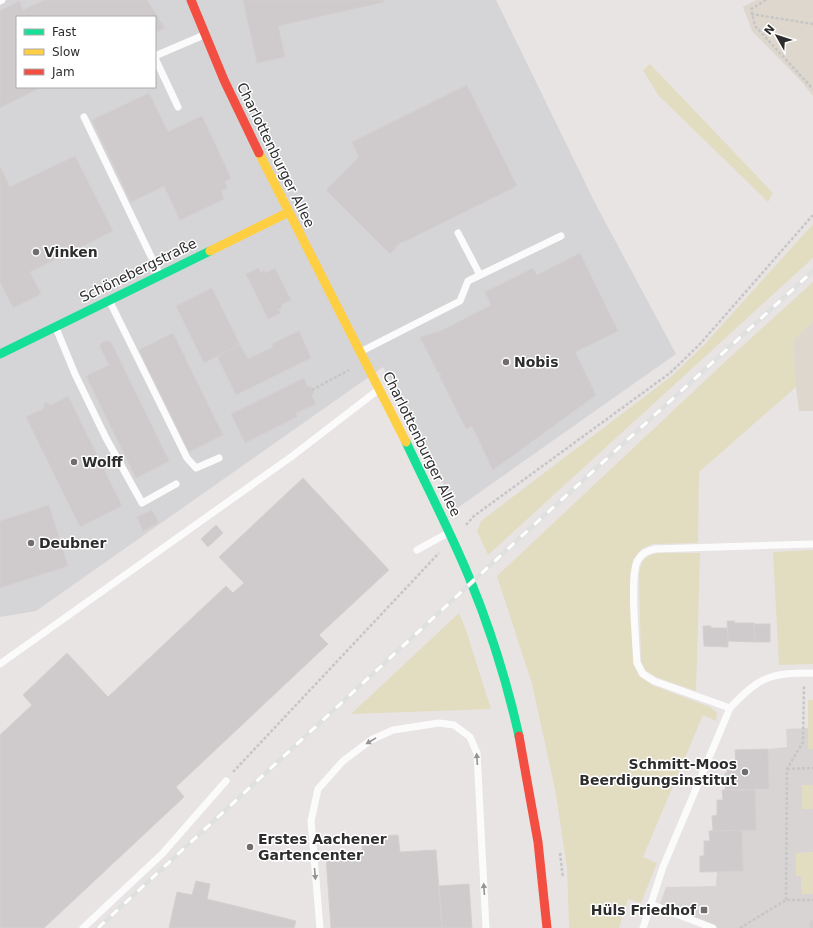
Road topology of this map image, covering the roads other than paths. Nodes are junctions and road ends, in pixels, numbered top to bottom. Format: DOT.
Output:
graph roads {
  1 [pos="191,0"];
  2 [pos="204,35"];
  3 [pos="156,57"];
  4 [pos="156,59"];
  5 [pos="178,107"];
  6 [pos="84,118"];
  7 [pos="289,212"];
  8 [pos="458,233"];
  9 [pos="561,236"];
  10 [pos="160,275"];
  11 [pos="480,275"];
  12 [pos="109,300"];
  13 [pos="55,326"];
  14 [pos="360,352"];
  15 [pos="0,354"];
  16 [pos="380,389"];
  17 [pos="219,458"];
  18 [pos="176,484"];
  19 [pos="451,535"];
  20 [pos="813,544"];
  21 [pos="417,550"];
  22 [pos="0,664"];
  23 [pos="813,673"];
  24 [pos="730,708"];
  25 [pos="226,781"];
  26 [pos="650,904"];
  27 [pos="92,925"];
  28 [pos="83,928"];
  29 [pos="320,928"];
  30 [pos="486,928"];
  31 [pos="547,928"];
  32 [pos="643,928"];
  33 [pos="713,928"];
  1 -- 2 [label="street, Charlottenburger Allee"];
  2 -- 3 [label="lane"];
  2 -- 7 [label="street, Charlottenburger Allee"];
  4 -- 5 [label="lane"];
  6 -- 10 [label="lane"];
  7 -- 10 [label="street, Schönebergstraße"];
  7 -- 14 [label="street, Charlottenburger Allee"];
  8 -- 11 [label="lane"];
  9 -- 11 [label="lane"];
  10 -- 12 [label="street, Schönebergstraße"];
  11 -- 14 [label="lane"];
  12 -- 13 [label="street, Schönebergstraße"];
  12 -- 17 [label="lane"];
  13 -- 15 [label="street, Schönebergstraße"];
  13 -- 18 [label="lane"];
  14 -- 16 [label="street, Charlottenburger Allee"];
  16 -- 19 [label="street, Charlottenburger Allee"];
  16 -- 22 [label="lane"];
  19 -- 21 [label="lane"];
  19 -- 31 [label="street, Charlottenburger Allee"];
  20 -- 24 [label="lane"];
  23 -- 24 [label="lane"];
  24 -- 26 [label="lane"];
  25 -- 27 [label="lane"];
  26 -- 32 [label="lane"];
  26 -- 33 [label="lane"];
  27 -- 28 [label="lane"];
  30 -- 29 [label="lane, one-way"];
}
